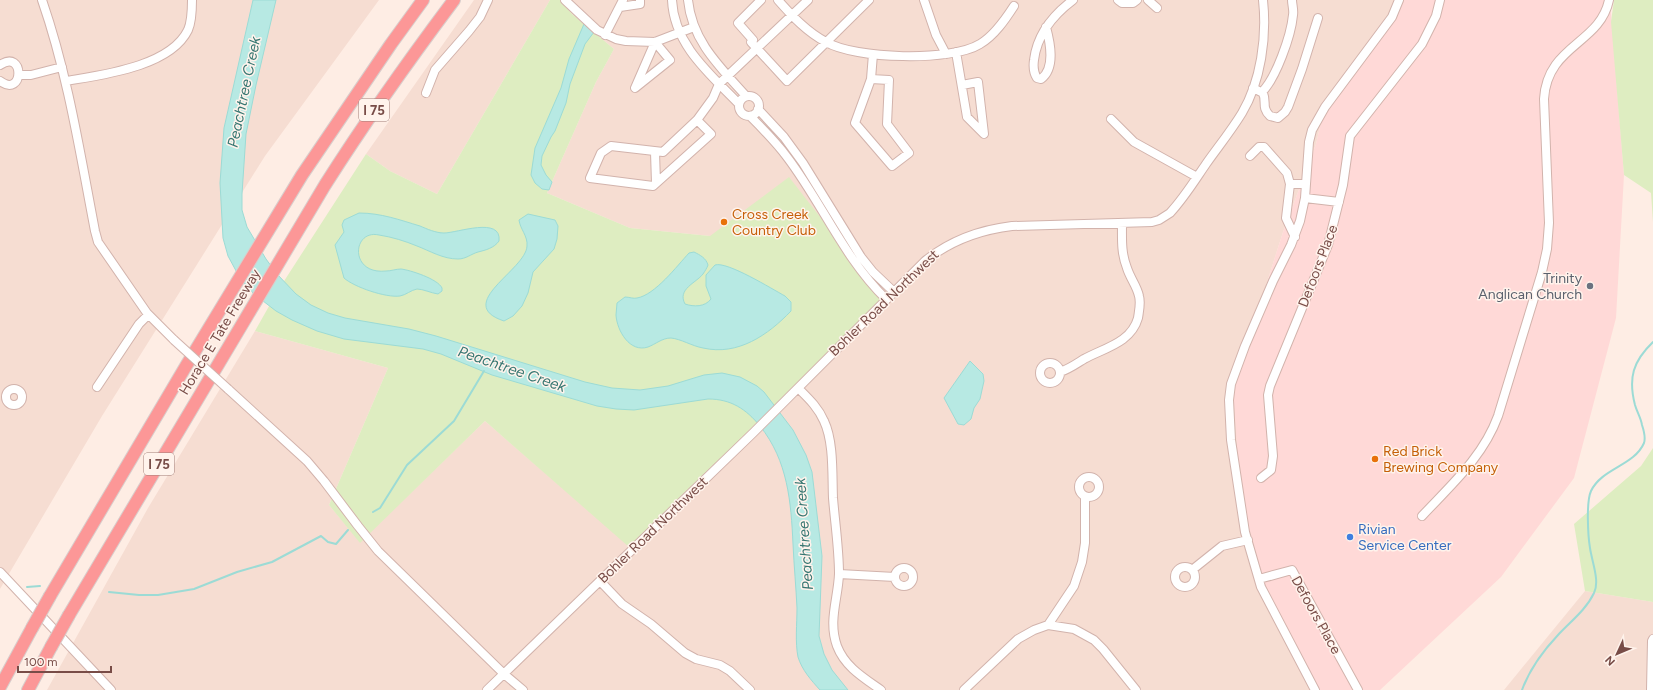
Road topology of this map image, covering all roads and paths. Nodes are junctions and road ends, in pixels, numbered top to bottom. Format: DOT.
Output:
graph roads {
  1 [pos="42,0"];
  2 [pos="192,0"];
  3 [pos="423,0"];
  4 [pos="454,0"];
  5 [pos="488,0"];
  6 [pos="565,0"];
  7 [pos="640,0"];
  8 [pos="672,0"];
  9 [pos="688,0"];
  10 [pos="761,0"];
  11 [pos="778,0"];
  12 [pos="808,0"];
  13 [pos="869,0"];
  14 [pos="924,0"];
  15 [pos="1072,0"];
  16 [pos="1118,0"];
  17 [pos="1137,0"];
  18 [pos="1148,0"];
  19 [pos="1263,0"];
  20 [pos="1292,0"];
  21 [pos="1399,0"];
  22 [pos="1440,0"];
  23 [pos="1609,0"];
  24 [pos="622,4"];
  25 [pos="1014,6"];
  26 [pos="1157,8"];
  27 [pos="792,15"];
  28 [pos="1318,18"];
  29 [pos="1046,27"];
  30 [pos="694,28"];
  31 [pos="679,32"];
  32 [pos="605,35"];
  33 [pos="655,42"];
  34 [pos="826,42"];
  35 [pos="757,48"];
  36 [pos="956,52"];
  37 [pos="873,54"];
  38 [pos="946,54"];
  39 [pos="0,65"];
  40 [pos="62,67"];
  41 [pos="19,75"];
  42 [pos="728,76"];
  43 [pos="871,79"];
  44 [pos="0,81"];
  45 [pos="66,82"];
  46 [pos="720,84"];
  47 [pos="962,85"];
  48 [pos="1253,88"];
  49 [pos="1262,92"];
  50 [pos="426,93"];
  51 [pos="746,96"];
  52 [pos="739,104"];
  53 [pos="758,109"];
  54 [pos="750,116"];
  55 [pos="697,120"];
  56 [pos="1111,120"];
  57 [pos="656,152"];
  58 [pos="1250,156"];
  59 [pos="1197,177"];
  60 [pos="656,183"];
  61 [pos="1290,184"];
  62 [pos="1306,184"];
  63 [pos="1305,198"];
  64 [pos="1339,202"];
  65 [pos="1122,223"];
  66 [pos="1295,237"];
  67 [pos="894,292"];
  68 [pos="886,299"];
  69 [pos="148,315"];
  70 [pos="1060,372"];
  71 [pos="97,387"];
  72 [pos="798,388"];
  73 [pos="1261,478"];
  74 [pos="1085,498"];
  75 [pos="1422,516"];
  76 [pos="1248,540"];
  77 [pos="1192,570"];
  78 [pos="0,572"];
  79 [pos="839,574"];
  80 [pos="895,577"];
  81 [pos="1259,579"];
  82 [pos="600,581"];
  83 [pos="1048,625"];
  84 [pos="1653,639"];
  85 [pos="504,674"];
  86 [pos="0,687"];
  87 [pos="28,690"];
  88 [pos="112,690"];
  89 [pos="487,690"];
  90 [pos="523,690"];
  91 [pos="750,690"];
  92 [pos="881,690"];
  93 [pos="964,690"];
  94 [pos="1136,690"];
  95 [pos="1315,690"];
  96 [pos="1358,690"];
  97 [pos="1651,690"];
  1 -- 40 [label="street"];
  2 -- 45 [label="street"];
  3 -- 86 [label="highway, Horace E Tate Freeway / I 75, bridge"];
  4 -- 87 [label="highway, Horace E Tate Freeway / I 75, bridge"];
  5 -- 50 [label="street"];
  6 -- 32 [label="street"];
  7 -- 24 [label="street"];
  8 -- 31 [label="street"];
  9 -- 30 [label="street"];
  10 -- 35 [label="street"];
  11 -- 27 [label="street"];
  12 -- 27 [label="street"];
  13 -- 34 [label="street"];
  14 -- 38 [label="street"];
  15 -- 29 [label="street"];
  16 -- 17 [label="street"];
  18 -- 26 [label="street"];
  19 -- 48 [label="street, Bohler Road Northwest"];
  20 -- 49 [label="street"];
  21 -- 62 [label="street"];
  22 -- 64 [label="street, Defoors Place"];
  23 -- 75 [label="street"];
  24 -- 32 [label="street"];
  25 -- 36 [label="street"];
  27 -- 34 [label="street"];
  27 -- 35 [label="street"];
  28 -- 49 [label="street"];
  29 -- 29 [label="street"];
  30 -- 31 [label="street"];
  30 -- 42 [label="street"];
  31 -- 33 [label="street"];
  31 -- 46 [label="street"];
  32 -- 33 [label="street"];
  33 -- 33 [label="street"];
  34 -- 35 [label="street"];
  34 -- 37 [label="street"];
  35 -- 42 [label="street"];
  36 -- 38 [label="street"];
  36 -- 47 [label="street"];
  37 -- 38 [label="street"];
  37 -- 43 [label="street"];
  39 -- 41 [label="street"];
  40 -- 41 [label="street"];
  40 -- 45 [label="street"];
  41 -- 44 [label="street"];
  42 -- 46 [label="street"];
  42 -- 51 [label="street"];
  43 -- 43 [label="street"];
  45 -- 69 [label="street"];
  46 -- 52 [label="street"];
  46 -- 55 [label="street"];
  47 -- 47 [label="street"];
  48 -- 49 [label="street"];
  48 -- 59 [label="street, Bohler Road Northwest"];
  51 -- 52 [label="street"];
  51 -- 53 [label="street"];
  52 -- 54 [label="street"];
  53 -- 54 [label="street"];
  53 -- 67 [label="street"];
  54 -- 68 [label="street"];
  55 -- 57 [label="street"];
  55 -- 60 [label="street"];
  56 -- 59 [label="street"];
  57 -- 60 [label="street"];
  57 -- 60 [label="street"];
  58 -- 61 [label="street"];
  59 -- 65 [label="street, Bohler Road Northwest"];
  61 -- 62 [label="street"];
  61 -- 66 [label="street"];
  62 -- 63 [label="street"];
  63 -- 64 [label="street"];
  63 -- 66 [label="street"];
  64 -- 73 [label="street, Defoors Place"];
  65 -- 67 [label="street, Bohler Road Northwest"];
  65 -- 70 [label="street"];
  66 -- 76 [label="street"];
  67 -- 68 [label="street, Bohler Road Northwest"];
  68 -- 72 [label="street, Bohler Road Northwest"];
  69 -- 71 [label="street"];
  69 -- 85 [label="street, bridge"];
  72 -- 79 [label="street"];
  72 -- 82 [label="street, Bohler Road Northwest"];
  74 -- 83 [label="street"];
  76 -- 77 [label="street"];
  76 -- 81 [label="street"];
  78 -- 88 [label="street"];
  79 -- 80 [label="street"];
  79 -- 92 [label="street"];
  81 -- 95 [label="street"];
  81 -- 96 [label="street, Defoors Place"];
  82 -- 85 [label="street, Bohler Road Northwest"];
  82 -- 91 [label="street"];
  83 -- 93 [label="street"];
  83 -- 94 [label="street"];
  84 -- 97 [label="street"];
  85 -- 89 [label="street, Bohler Road Northwest"];
  85 -- 90 [label="street"];
}
